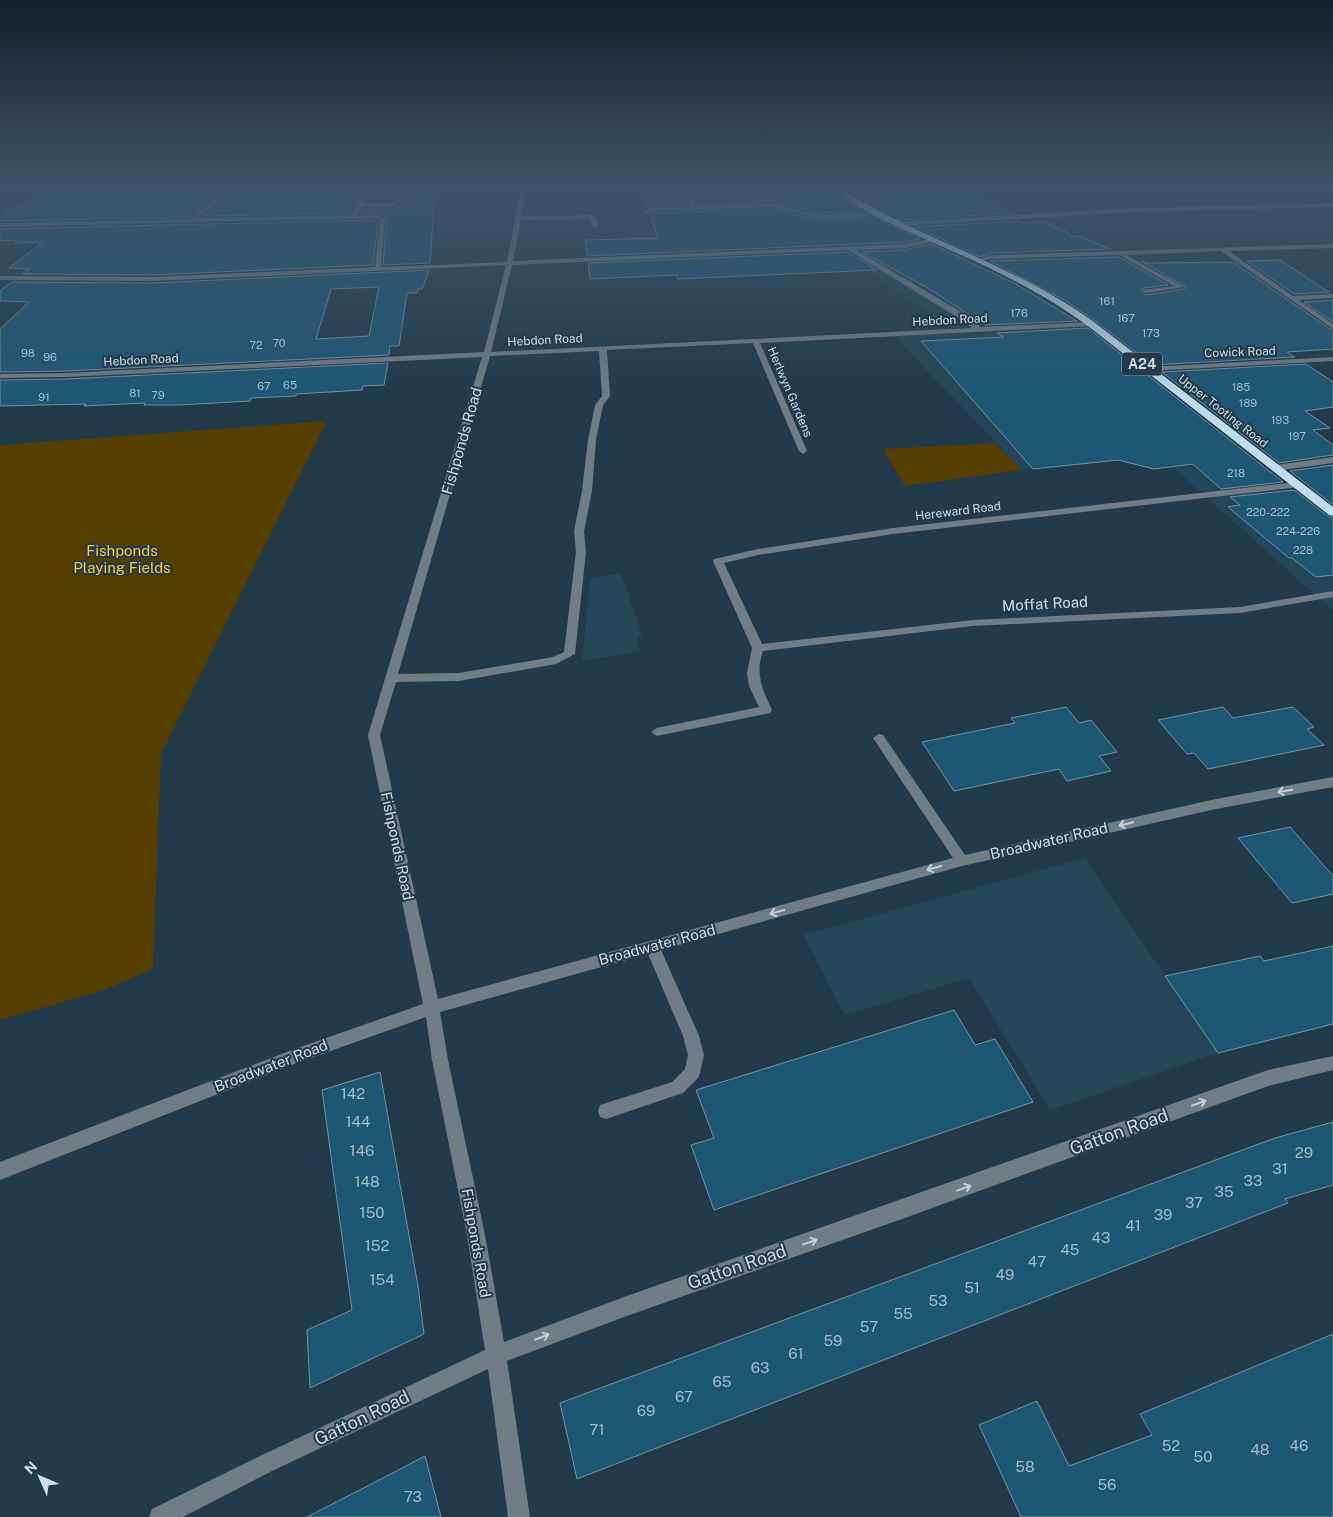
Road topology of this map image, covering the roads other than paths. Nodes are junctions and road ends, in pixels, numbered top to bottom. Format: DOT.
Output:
graph roads {
  1 [pos="379,258"];
  2 [pos="511,258"];
  3 [pos="593,258"];
  4 [pos="864,258"];
  5 [pos="975,258"];
  6 [pos="988,258"];
  7 [pos="1127,258"];
  8 [pos="1235,258"];
  9 [pos="980,260"];
  10 [pos="510,262"];
  11 [pos="378,268"];
  12 [pos="0,278"];
  13 [pos="1146,291"];
  14 [pos="1333,296"];
  15 [pos="1292,298"];
  16 [pos="1091,324"];
  17 [pos="1333,327"];
  18 [pos="980,330"];
  19 [pos="756,341"];
  20 [pos="603,349"];
  21 [pos="487,354"];
  22 [pos="1333,359"];
  23 [pos="1148,368"];
  24 [pos="0,376"];
  25 [pos="803,451"];
  26 [pos="1333,460"];
  27 [pos="1276,468"];
  28 [pos="1297,485"];
  29 [pos="1333,513"];
  30 [pos="1333,594"];
  31 [pos="758,648"];
  32 [pos="390,678"];
  33 [pos="657,732"];
  34 [pos="879,738"];
  35 [pos="1333,782"];
  36 [pos="962,861"];
  37 [pos="652,946"];
  38 [pos="432,1008"];
  39 [pos="1333,1063"];
  40 [pos="606,1111"];
  41 [pos="0,1171"];
  42 [pos="496,1354"];
  43 [pos="160,1517"];
  44 [pos="519,1517"];
  1 -- 11 [label="street"];
  2 -- 10 [label="street, Fishponds Road"];
  3 -- 10 [label="street"];
  4 -- 18 [label="street"];
  5 -- 9 [label="highway, Upper Tooting Road / A24"];
  6 -- 9 [label="street"];
  7 -- 13 [label="street"];
  8 -- 15 [label="street"];
  9 -- 16 [label="highway, Upper Tooting Road / A24"];
  10 -- 11 [label="street"];
  10 -- 21 [label="street, Fishponds Road"];
  11 -- 12 [label="street"];
  14 -- 15 [label="street"];
  15 -- 17 [label="street"];
  16 -- 18 [label="street, Hebdon Road"];
  16 -- 23 [label="highway, Upper Tooting Road / A24"];
  18 -- 19 [label="street, Hebdon Road"];
  19 -- 20 [label="street, Hebdon Road"];
  19 -- 25 [label="street, Herlwyn Gardens"];
  20 -- 21 [label="street, Hebdon Road"];
  20 -- 32 [label="street"];
  21 -- 24 [label="street, Hebdon Road"];
  21 -- 32 [label="street, Fishponds Road"];
  22 -- 23 [label="street, Cowick Road"];
  23 -- 27 [label="highway, Upper Tooting Road / A24"];
  26 -- 27 [label="street"];
  27 -- 28 [label="highway, Upper Tooting Road / A24"];
  28 -- 29 [label="highway, Upper Tooting Road / A24"];
  28 -- 31 [label="street, Hereward Road"];
  30 -- 31 [label="street, Moffat Road"];
  31 -- 33 [label="street"];
  32 -- 38 [label="street, Fishponds Road"];
  34 -- 36 [label="street"];
  35 -- 36 [label="street, Broadwater Road, one-way"];
  36 -- 37 [label="street, Broadwater Road, one-way"];
  37 -- 38 [label="street, Broadwater Road"];
  37 -- 40 [label="street"];
  38 -- 41 [label="street, Broadwater Road"];
  38 -- 42 [label="street, Fishponds Road"];
  42 -- 39 [label="street, Gatton Road, one-way"];
  42 -- 43 [label="street, Gatton Road"];
  42 -- 44 [label="street, Fishponds Road"];
}
